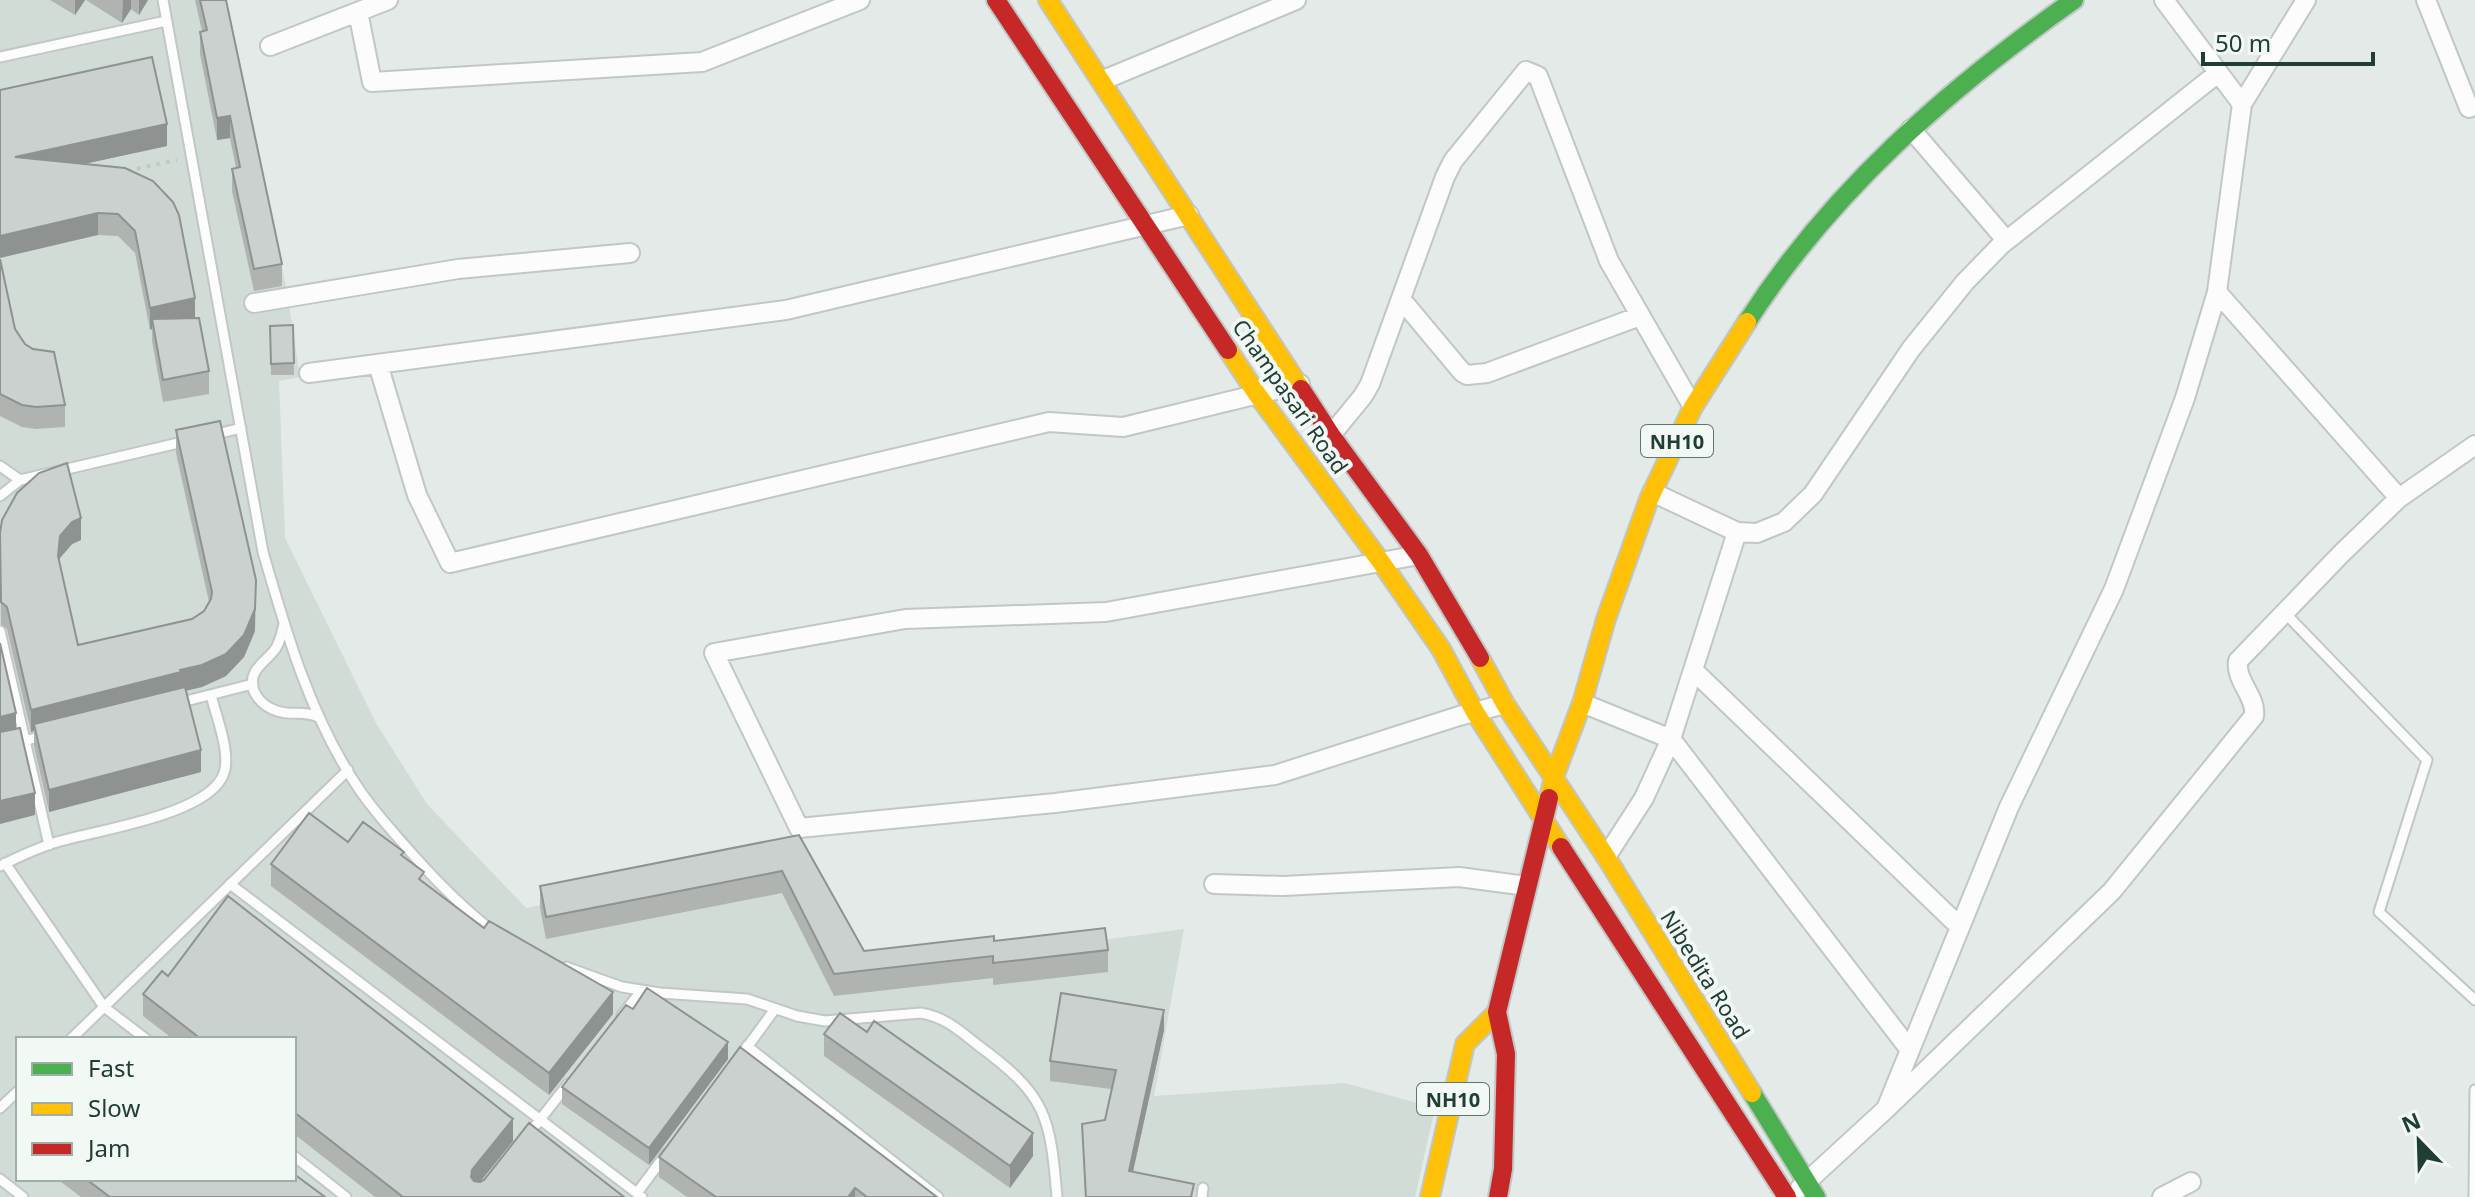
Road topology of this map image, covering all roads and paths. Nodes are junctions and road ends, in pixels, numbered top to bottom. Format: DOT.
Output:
graph roads {
  1 [pos="163,0"];
  2 [pos="388,0"];
  3 [pos="860,0"];
  4 [pos="996,0"];
  5 [pos="1048,0"];
  6 [pos="1296,0"];
  7 [pos="2074,0"];
  8 [pos="2164,0"];
  9 [pos="2306,0"];
  10 [pos="2426,0"];
  11 [pos="358,12"];
  12 [pos="166,21"];
  13 [pos="270,46"];
  14 [pos="0,57"];
  15 [pos="2218,73"];
  16 [pos="1101,81"];
  17 [pos="2242,104"];
  18 [pos="2469,108"];
  19 [pos="1911,129"];
  20 [pos="191,156"];
  21 [pos="118,173"];
  22 [pos="1189,215"];
  23 [pos="1145,225"];
  24 [pos="2006,240"];
  25 [pos="630,253"];
  26 [pos="2217,292"];
  27 [pos="1401,299"];
  28 [pos="254,303"];
  29 [pos="1640,316"];
  30 [pos="378,364"];
  31 [pos="309,373"];
  32 [pos="1300,384"];
  33 [pos="1257,394"];
  34 [pos="1693,407"];
  35 [pos="241,428"];
  36 [pos="1331,435"];
  37 [pos="2475,445"];
  38 [pos="0,466"];
  39 [pos="20,480"];
  40 [pos="1652,492"];
  41 [pos="0,496"];
  42 [pos="2399,498"];
  43 [pos="1737,532"];
  44 [pos="1419,555"];
  45 [pos="1381,562"];
  46 [pos="2285,613"];
  47 [pos="284,624"];
  48 [pos="0,631"];
  49 [pos="1693,670"];
  50 [pos="253,684"];
  51 [pos="211,695"];
  52 [pos="1582,703"];
  53 [pos="1505,704"];
  54 [pos="164,706"];
  55 [pos="1475,712"];
  56 [pos="321,719"];
  57 [pos="56,733"];
  58 [pos="1671,739"];
  59 [pos="25,741"];
  60 [pos="0,747"];
  61 [pos="348,770"];
  62 [pos="1554,777"];
  63 [pos="1544,821"];
  64 [pos="49,845"];
  65 [pos="1606,857"];
  66 [pos="3,865"];
  67 [pos="230,884"];
  68 [pos="1214,884"];
  69 [pos="1527,886"];
  70 [pos="1960,927"];
  71 [pos="510,941"];
  72 [pos="551,960"];
  73 [pos="642,990"];
  74 [pos="2475,1000"];
  75 [pos="104,1007"];
  76 [pos="775,1009"];
  77 [pos="1497,1012"];
  78 [pos="614,1025"];
  79 [pos="73,1037"];
  80 [pos="143,1037"];
  81 [pos="747,1046"];
  82 [pos="1910,1050"];
  83 [pos="738,1059"];
  84 [pos="577,1072"];
  85 [pos="2475,1090"];
  86 [pos="16,1093"];
  87 [pos="0,1108"];
  88 [pos="1886,1109"];
  89 [pos="540,1119"];
  90 [pos="522,1141"];
  91 [pos="674,1144"];
  92 [pos="296,1158"];
  93 [pos="0,1179"];
  94 [pos="2191,1182"];
  95 [pos="1811,1190"];
  96 [pos="640,1195"];
  97 [pos="23,1197"];
  98 [pos="346,1197"];
  99 [pos="938,1197"];
  100 [pos="1057,1197"];
  101 [pos="1430,1197"];
  102 [pos="1498,1197"];
  103 [pos="1787,1197"];
  104 [pos="2162,1197"];
  105 [pos="2474,1197"];
  1 -- 12 [label="lane"];
  2 -- 11 [label="street"];
  3 -- 11 [label="street"];
  4 -- 23 [label="main road, Champasari Road"];
  5 -- 16 [label="main road, Champasari Road"];
  6 -- 16 [label="street"];
  7 -- 19 [label="main road, NH10"];
  8 -- 15 [label="street"];
  9 -- 17 [label="street"];
  10 -- 18 [label="street"];
  11 -- 13 [label="street"];
  12 -- 14 [label="lane"];
  12 -- 20 [label="lane"];
  15 -- 17 [label="street"];
  15 -- 24 [label="street"];
  16 -- 22 [label="main road, Champasari Road"];
  17 -- 26 [label="street"];
  19 -- 24 [label="street"];
  19 -- 34 [label="main road, NH10"];
  20 -- 21 [label="path"];
  20 -- 35 [label="lane"];
  22 -- 23 [label="street"];
  22 -- 32 [label="main road, Champasari Road"];
  23 -- 30 [label="street"];
  23 -- 33 [label="main road, Champasari Road"];
  24 -- 43 [label="street"];
  25 -- 28 [label="street"];
  26 -- 42 [label="street"];
  26 -- 70 [label="street"];
  27 -- 29 [label="street"];
  27 -- 29 [label="street"];
  27 -- 36 [label="street"];
  29 -- 34 [label="street"];
  30 -- 31 [label="street"];
  30 -- 33 [label="street"];
  32 -- 33 [label="street"];
  32 -- 36 [label="main road, Champasari Road"];
  33 -- 45 [label="main road, Champasari Road"];
  34 -- 40 [label="main road, NH10"];
  35 -- 39 [label="lane"];
  35 -- 47 [label="lane"];
  36 -- 44 [label="main road, Champasari Road"];
  37 -- 42 [label="street"];
  38 -- 39 [label="lane"];
  39 -- 41 [label="lane"];
  40 -- 43 [label="street"];
  40 -- 52 [label="main road, NH10"];
  42 -- 46 [label="street"];
  43 -- 49 [label="street"];
  44 -- 45 [label="street"];
  44 -- 53 [label="main road, Champasari Road"];
  45 -- 55 [label="main road, Champasari Road"];
  45 -- 55 [label="street"];
  46 -- 74 [label="lane"];
  46 -- 88 [label="street"];
  47 -- 50 [label="lane"];
  47 -- 56 [label="lane"];
  48 -- 59 [label="lane"];
  49 -- 58 [label="street"];
  49 -- 70 [label="street"];
  50 -- 51 [label="lane"];
  50 -- 56 [label="lane"];
  51 -- 54 [label="lane"];
  51 -- 64 [label="lane"];
  52 -- 58 [label="street"];
  52 -- 62 [label="main road, NH10"];
  53 -- 55 [label="street"];
  53 -- 62 [label="main road, Champasari Road"];
  55 -- 63 [label="main road, Champasari Road"];
  56 -- 61 [label="lane"];
  57 -- 59 [label="lane"];
  58 -- 65 [label="street"];
  58 -- 82 [label="street"];
  59 -- 60 [label="lane"];
  59 -- 64 [label="lane"];
  61 -- 67 [label="lane"];
  61 -- 71 [label="lane"];
  62 -- 63 [label="main road, NH10"];
  62 -- 65 [label="main road, Nibedita Road"];
  63 -- 69 [label="main road, NH10"];
  63 -- 103 [label="main road"];
  64 -- 66 [label="lane"];
  65 -- 95 [label="main road, Nibedita Road"];
  66 -- 75 [label="lane"];
  67 -- 75 [label="lane"];
  67 -- 89 [label="lane"];
  68 -- 69 [label="street"];
  69 -- 77 [label="main road, NH10"];
  70 -- 82 [label="street"];
  72 -- 73 [label="lane"];
  73 -- 76 [label="lane"];
  73 -- 78 [label="lane"];
  75 -- 79 [label="lane"];
  75 -- 80 [label="lane"];
  76 -- 81 [label="lane"];
  76 -- 100 [label="lane"];
  77 -- 101 [label="main road, NH10"];
  77 -- 102 [label="main road, NH10"];
  81 -- 83 [label="lane"];
  81 -- 99 [label="lane"];
  82 -- 88 [label="street"];
  84 -- 89 [label="lane"];
  85 -- 105 [label="lane"];
  86 -- 87 [label="lane"];
  88 -- 95 [label="street"];
  89 -- 90 [label="lane"];
  89 -- 96 [label="lane"];
  91 -- 96 [label="lane"];
  92 -- 98 [label="lane"];
  93 -- 97 [label="lane"];
  94 -- 104 [label="street"];
  95 -- 103 [label="street"];
}
